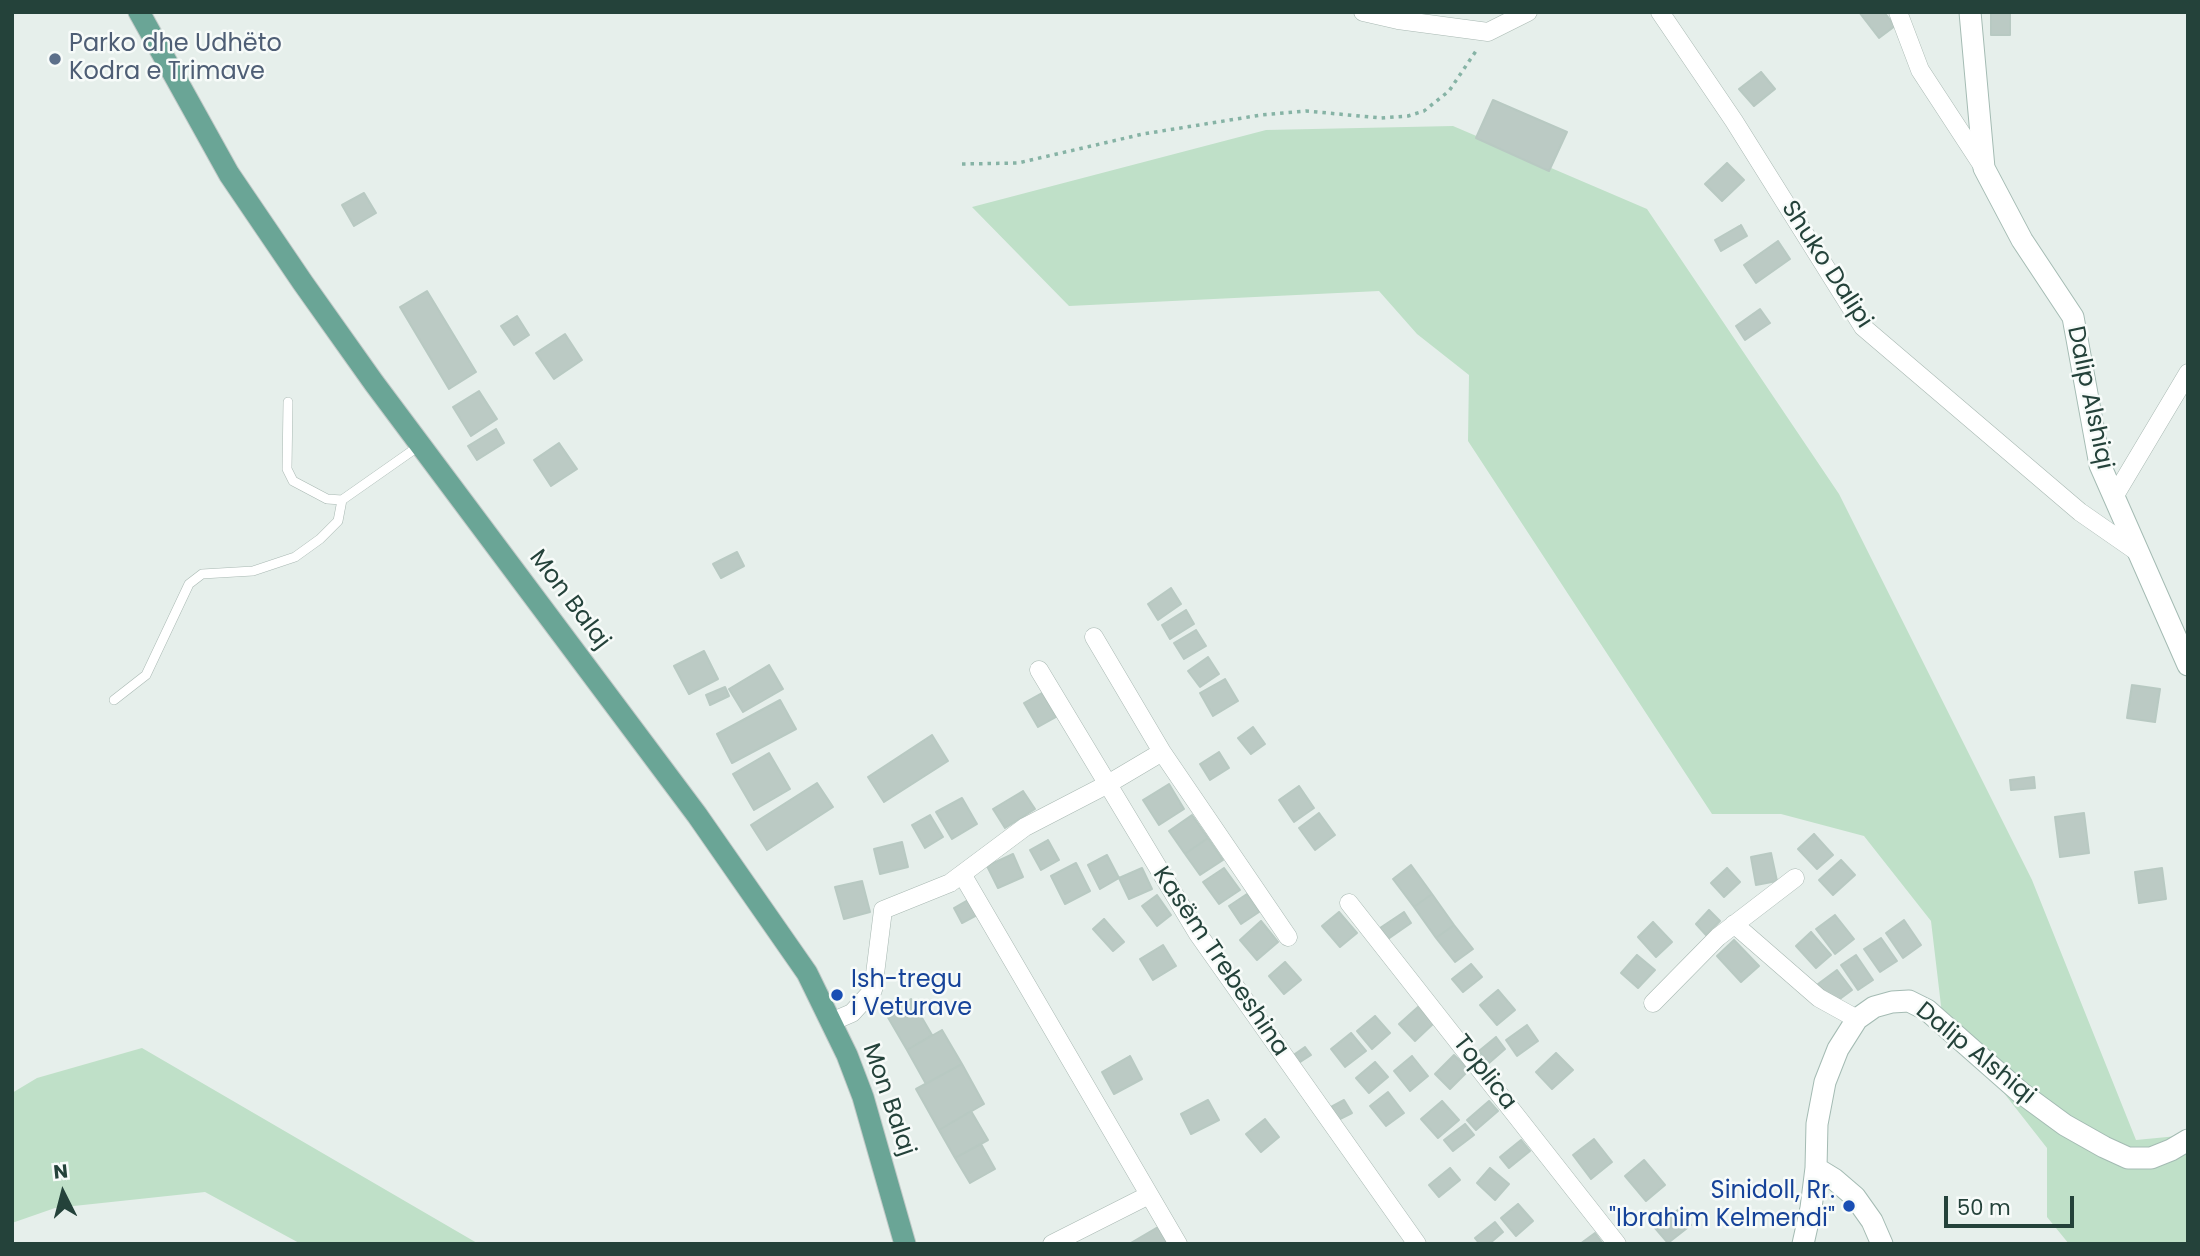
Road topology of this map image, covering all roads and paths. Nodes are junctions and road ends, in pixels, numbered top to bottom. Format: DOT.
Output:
graph roads {
  1 [pos="139,12"];
  2 [pos="1363,12"];
  3 [pos="1528,12"];
  4 [pos="1660,12"];
  5 [pos="1898,12"];
  6 [pos="1970,12"];
  7 [pos="1488,32"];
  8 [pos="962,164"];
  9 [pos="1984,168"];
  10 [pos="2188,373"];
  11 [pos="288,402"];
  12 [pos="421,445"];
  13 [pos="2114,497"];
  14 [pos="342,500"];
  15 [pos="2139,553"];
  16 [pos="1094,637"];
  17 [pos="2188,665"];
  18 [pos="1040,670"];
  19 [pos="114,700"];
  20 [pos="1162,752"];
  21 [pos="1108,784"];
  22 [pos="962,874"];
  23 [pos="1795,878"];
  24 [pos="1349,903"];
  25 [pos="1734,924"];
  26 [pos="1288,937"];
  27 [pos="1653,1003"];
  28 [pos="1857,1019"];
  29 [pos="831,1023"];
  30 [pos="2188,1140"];
  31 [pos="1815,1168"];
  32 [pos="1149,1195"];
  33 [pos="905,1244"];
  34 [pos="1052,1244"];
  35 [pos="1178,1244"];
  36 [pos="1417,1244"];
  37 [pos="1617,1244"];
  38 [pos="1803,1244"];
  39 [pos="1882,1244"];
  1 -- 12 [label="main road, Mon Balaj"];
  2 -- 7 [label="street"];
  3 -- 7 [label="street"];
  4 -- 15 [label="street, Shuko Dalipi"];
  5 -- 9 [label="street"];
  6 -- 9 [label="street, Dalip Alshiqi"];
  7 -- 8 [label="path"];
  9 -- 13 [label="street, Dalip Alshiqi"];
  10 -- 13 [label="street"];
  11 -- 14 [label="lane"];
  12 -- 14 [label="lane"];
  12 -- 29 [label="main road, Mon Balaj"];
  13 -- 15 [label="street, Dalip Alshiqi"];
  14 -- 19 [label="lane"];
  15 -- 17 [label="street, Dalip Alshiqi"];
  16 -- 20 [label="street"];
  18 -- 21 [label="street, Kasëm Trebeshina"];
  20 -- 21 [label="street"];
  20 -- 26 [label="street"];
  21 -- 22 [label="street"];
  21 -- 36 [label="street, Kasëm Trebeshina"];
  22 -- 29 [label="street"];
  22 -- 32 [label="street"];
  23 -- 25 [label="street"];
  24 -- 37 [label="street, Toplica"];
  25 -- 27 [label="street"];
  25 -- 28 [label="street"];
  28 -- 30 [label="street, Dalip Alshiqi"];
  28 -- 31 [label="street"];
  29 -- 33 [label="main road, Mon Balaj"];
  31 -- 38 [label="street"];
  31 -- 39 [label="street"];
  32 -- 34 [label="street"];
  32 -- 35 [label="street"];
}
